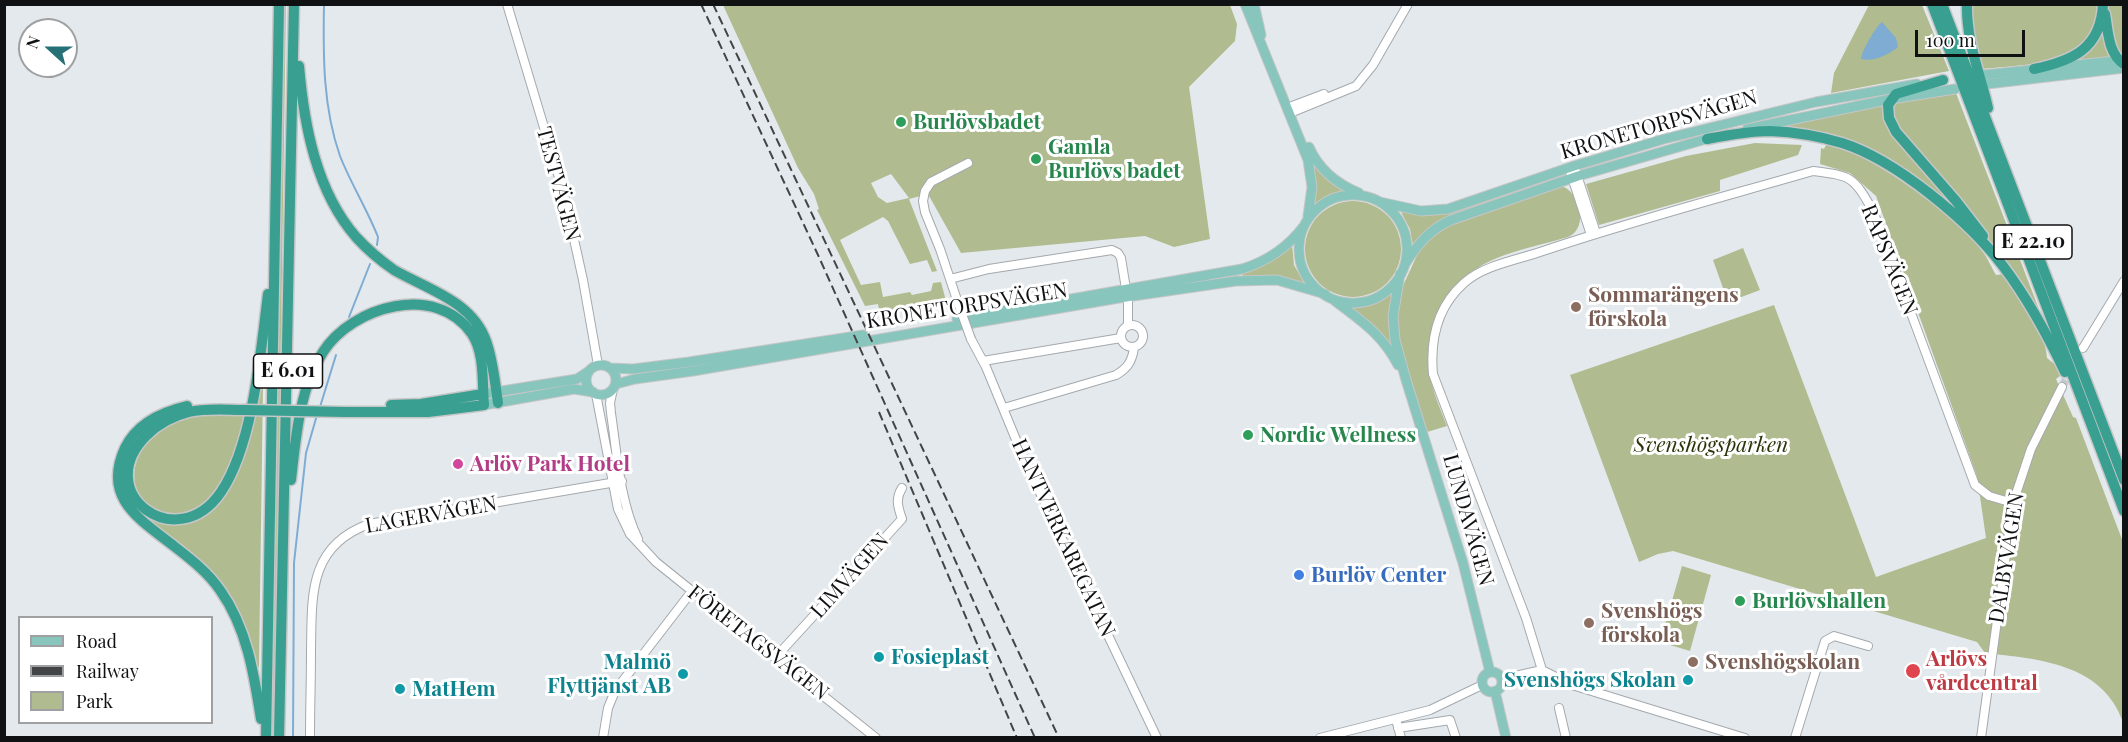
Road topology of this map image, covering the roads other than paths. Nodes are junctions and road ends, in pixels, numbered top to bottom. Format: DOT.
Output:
graph roads {
  1 [pos="279,4"];
  2 [pos="295,4"];
  3 [pos="507,4"];
  4 [pos="1245,4"];
  5 [pos="1254,4"];
  6 [pos="1404,4"];
  7 [pos="1408,4"];
  8 [pos="1932,4"];
  9 [pos="1942,4"];
  10 [pos="1967,4"];
  11 [pos="2103,4"];
  12 [pos="1263,46"];
  13 [pos="2122,63"];
  14 [pos="2034,69"];
  15 [pos="1950,83"];
  16 [pos="1891,99"];
  17 [pos="1289,110"];
  18 [pos="1707,139"];
  19 [pos="1998,152"];
  20 [pos="968,163"];
  21 [pos="1572,167"];
  22 [pos="1575,177"];
  23 [pos="1367,196"];
  24 [pos="1380,202"];
  25 [pos="1306,224"];
  26 [pos="1594,234"];
  27 [pos="275,240"];
  28 [pos="1405,264"];
  29 [pos="2003,265"];
  30 [pos="1400,274"];
  31 [pos="950,279"];
  32 [pos="2124,281"];
  33 [pos="1127,293"];
  34 [pos="1326,295"];
  35 [pos="1128,326"];
  36 [pos="1121,338"];
  37 [pos="1134,348"];
  38 [pos="2083,348"];
  39 [pos="983,361"];
  40 [pos="598,365"];
  41 [pos="611,368"];
  42 [pos="589,371"];
  43 [pos="1406,380"];
  44 [pos="615,387"];
  45 [pos="2062,387"];
  46 [pos="594,393"];
  47 [pos="483,394"];
  48 [pos="497,398"];
  49 [pos="484,405"];
  50 [pos="244,408"];
  51 [pos="1004,408"];
  52 [pos="345,410"];
  53 [pos="2094,433"];
  54 [pos="2124,480"];
  55 [pos="622,481"];
  56 [pos="612,483"];
  57 [pos="902,488"];
  58 [pos="2013,503"];
  59 [pos="2124,511"];
  60 [pos="283,543"];
  61 [pos="642,546"];
  62 [pos="692,591"];
  63 [pos="1868,646"];
  64 [pos="775,658"];
  65 [pos="1542,669"];
  66 [pos="1490,672"];
  67 [pos="1502,679"];
  68 [pos="1482,685"];
  69 [pos="1495,692"];
  70 [pos="1559,708"];
  71 [pos="1396,719"];
  72 [pos="1398,728"];
  73 [pos="1344,735"];
  74 [pos="265,738"];
  75 [pos="279,738"];
  76 [pos="310,738"];
  77 [pos="603,738"];
  78 [pos="876,738"];
  79 [pos="1156,738"];
  80 [pos="1320,738"];
  81 [pos="1401,738"];
  82 [pos="1456,738"];
  83 [pos="1506,738"];
  84 [pos="1566,738"];
  85 [pos="1745,738"];
  86 [pos="1795,738"];
  87 [pos="1981,738"];
  1 -- 27 [label="highway, E 6.01"];
  2 -- 48 [label="highway"];
  2 -- 60 [label="highway, E 6.01"];
  3 -- 40 [label="street, TESTVÄGEN"];
  4 -- 12 [label="main road, LUNDAVÄGEN"];
  5 -- 12 [label="main road, LUNDAVÄGEN"];
  6 -- 17 [label="street"];
  7 -- 17 [label="street"];
  8 -- 53 [label="highway, E 22.10"];
  9 -- 19 [label="highway, E 22.10"];
  10 -- 19 [label="highway"];
  11 -- 13 [label="highway"];
  11 -- 14 [label="highway"];
  12 -- 17 [label="main road, LUNDAVÄGEN"];
  13 -- 14 [label="main road"];
  13 -- 14 [label="main road"];
  15 -- 16 [label="highway"];
  15 -- 21 [label="main road, KRONETORPSVÄGEN"];
  16 -- 18 [label="main road, KRONETORPSVÄGEN"];
  16 -- 29 [label="highway"];
  17 -- 23 [label="main road, LUNDAVÄGEN"];
  17 -- 25 [label="main road, LUNDAVÄGEN"];
  18 -- 22 [label="main road, KRONETORPSVÄGEN"];
  18 -- 29 [label="highway"];
  19 -- 54 [label="highway, E 22.10"];
  20 -- 31 [label="street, HANTVERKAREGATAN"];
  21 -- 22 [label="street"];
  21 -- 24 [label="main road, KRONETORPSVÄGEN"];
  22 -- 26 [label="street"];
  22 -- 28 [label="main road, KRONETORPSVÄGEN"];
  23 -- 24 [label="main road, LUNDAVÄGEN"];
  23 -- 25 [label="main road, LUNDAVÄGEN"];
  24 -- 28 [label="main road, LUNDAVÄGEN"];
  25 -- 33 [label="main road, KRONETORPSVÄGEN"];
  25 -- 34 [label="main road, LUNDAVÄGEN"];
  26 -- 58 [label="street, RAPSVÄGEN"];
  26 -- 65 [label="street, RAPSVÄGEN"];
  27 -- 50 [label="highway"];
  27 -- 74 [label="highway, E 6.01"];
  28 -- 30 [label="main road, LUNDAVÄGEN"];
  29 -- 53 [label="highway"];
  30 -- 34 [label="main road, LUNDAVÄGEN"];
  30 -- 43 [label="main road, LUNDAVÄGEN"];
  31 -- 33 [label="street"];
  31 -- 39 [label="street, HANTVERKAREGATAN, bridge"];
  32 -- 38 [label="street"];
  33 -- 34 [label="main road, KRONETORPSVÄGEN"];
  33 -- 35 [label="street"];
  33 -- 41 [label="main road, KRONETORPSVÄGEN"];
  33 -- 44 [label="main road, KRONETORPSVÄGEN"];
  34 -- 43 [label="main road, LUNDAVÄGEN"];
  35 -- 36 [label="street"];
  35 -- 37 [label="street"];
  36 -- 37 [label="street"];
  36 -- 39 [label="street"];
  37 -- 51 [label="street"];
  39 -- 51 [label="street, HANTVERKAREGATAN"];
  40 -- 41 [label="main road"];
  40 -- 42 [label="main road"];
  41 -- 44 [label="main road"];
  42 -- 46 [label="main road"];
  42 -- 48 [label="main road"];
  43 -- 66 [label="main road, LUNDAVÄGEN"];
  44 -- 46 [label="main road"];
  44 -- 55 [label="street, FÖRETAGSVÄGEN"];
  45 -- 58 [label="street, DALBYVÄGEN"];
  46 -- 48 [label="main road"];
  46 -- 56 [label="street, FÖRETAGSVÄGEN"];
  47 -- 48 [label="main road"];
  47 -- 49 [label="highway"];
  47 -- 52 [label="highway"];
  47 -- 60 [label="highway"];
  48 -- 49 [label="main road"];
  49 -- 52 [label="highway"];
  50 -- 52 [label="highway, bridge"];
  50 -- 74 [label="highway"];
  51 -- 79 [label="street, HANTVERKAREGATAN"];
  53 -- 59 [label="highway, E 22.10"];
  55 -- 56 [label="street, LAGERVÄGEN"];
  55 -- 61 [label="street, FÖRETAGSVÄGEN"];
  56 -- 61 [label="street, FÖRETAGSVÄGEN"];
  56 -- 76 [label="street, LAGERVÄGEN"];
  57 -- 64 [label="street, LIMVÄGEN"];
  58 -- 87 [label="street, DALBYVÄGEN"];
  60 -- 75 [label="highway, E 6.01"];
  61 -- 62 [label="street, FÖRETAGSVÄGEN"];
  62 -- 64 [label="street, FÖRETAGSVÄGEN"];
  62 -- 77 [label="street"];
  63 -- 86 [label="street"];
  64 -- 78 [label="street, FÖRETAGSVÄGEN"];
  65 -- 67 [label="street"];
  65 -- 85 [label="street"];
  66 -- 67 [label="main road"];
  66 -- 68 [label="main road"];
  67 -- 69 [label="main road"];
  68 -- 69 [label="main road"];
  68 -- 71 [label="street"];
  69 -- 83 [label="main road"];
  70 -- 84 [label="street"];
  71 -- 72 [label="street"];
  71 -- 73 [label="street"];
  72 -- 81 [label="street"];
  72 -- 82 [label="street"];
  73 -- 80 [label="street"];
}
